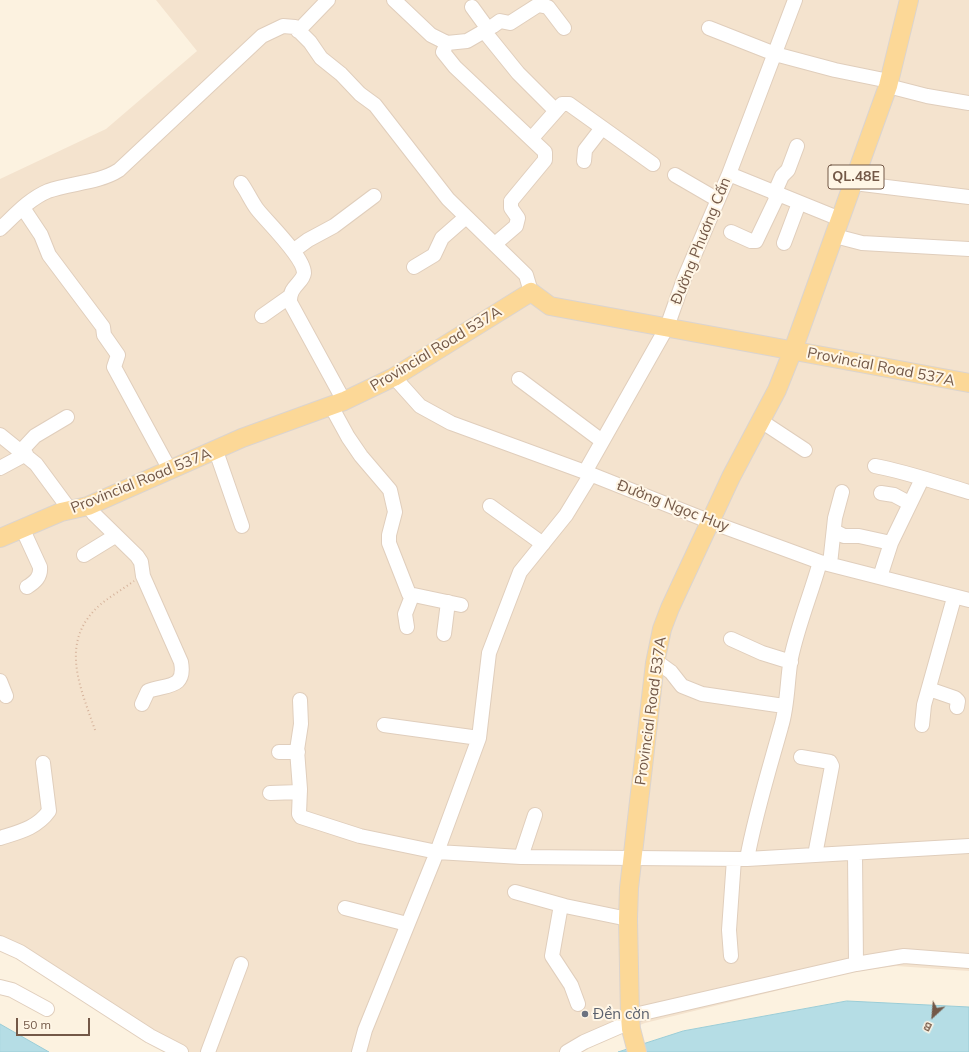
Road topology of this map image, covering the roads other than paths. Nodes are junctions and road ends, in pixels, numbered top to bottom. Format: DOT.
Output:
graph roads {
  1 [pos="328,0"];
  2 [pos="394,0"];
  3 [pos="795,0"];
  4 [pos="909,0"];
  5 [pos="540,2"];
  6 [pos="472,7"];
  7 [pos="564,28"];
  8 [pos="709,28"];
  9 [pos="486,30"];
  10 [pos="298,31"];
  11 [pos="447,43"];
  12 [pos="775,54"];
  13 [pos="888,83"];
  14 [pos="969,103"];
  15 [pos="556,111"];
  16 [pos="602,128"];
  17 [pos="532,138"];
  18 [pos="797,146"];
  19 [pos="584,161"];
  20 [pos="653,164"];
  21 [pos="729,174"];
  22 [pos="675,175"];
  23 [pos="241,183"];
  24 [pos="854,183"];
  25 [pos="776,194"];
  26 [pos="374,196"];
  27 [pos="969,196"];
  28 [pos="718,200"];
  29 [pos="799,203"];
  30 [pos="23,208"];
  31 [pos="466,217"];
  32 [pos="840,219"];
  33 [pos="0,229"];
  34 [pos="731,232"];
  35 [pos="835,236"];
  36 [pos="784,243"];
  37 [pos="495,244"];
  38 [pos="969,250"];
  39 [pos="293,251"];
  40 [pos="414,267"];
  41 [pos="531,292"];
  42 [pos="290,297"];
  43 [pos="262,316"];
  44 [pos="667,327"];
  45 [pos="793,350"];
  46 [pos="394,377"];
  47 [pos="519,379"];
  48 [pos="969,383"];
  49 [pos="338,403"];
  50 [pos="67,418"];
  51 [pos="761,421"];
  52 [pos="0,435"];
  53 [pos="602,441"];
  54 [pos="216,450"];
  55 [pos="805,450"];
  56 [pos="24,453"];
  57 [pos="875,466"];
  58 [pos="0,468"];
  59 [pos="170,470"];
  60 [pos="588,473"];
  61 [pos="922,479"];
  62 [pos="842,492"];
  63 [pos="969,492"];
  64 [pos="881,493"];
  65 [pos="909,503"];
  66 [pos="88,506"];
  67 [pos="490,506"];
  68 [pos="70,510"];
  69 [pos="711,522"];
  70 [pos="242,526"];
  71 [pos="23,530"];
  72 [pos="834,531"];
  73 [pos="115,536"];
  74 [pos="0,538"];
  75 [pos="891,543"];
  76 [pos="543,544"];
  77 [pos="84,555"];
  78 [pos="825,563"];
  79 [pos="880,577"];
  80 [pos="27,586"];
  81 [pos="412,596"];
  82 [pos="954,598"];
  83 [pos="969,600"];
  84 [pos="407,628"];
  85 [pos="444,634"];
  86 [pos="731,639"];
  87 [pos="791,662"];
  88 [pos="655,663"];
  89 [pos="0,681"];
  90 [pos="929,689"];
  91 [pos="6,696"];
  92 [pos="300,700"];
  93 [pos="142,704"];
  94 [pos="784,706"];
  95 [pos="957,707"];
  96 [pos="384,725"];
  97 [pos="922,725"];
  98 [pos="479,738"];
  99 [pos="279,752"];
  100 [pos="298,752"];
  101 [pos="801,757"];
  102 [pos="43,763"];
  103 [pos="300,792"];
  104 [pos="270,793"];
  105 [pos="535,815"];
  106 [pos="0,838"];
  107 [pos="969,846"];
  108 [pos="437,852"];
  109 [pos="855,854"];
  110 [pos="814,855"];
  111 [pos="521,857"];
  112 [pos="632,859"];
  113 [pos="740,859"];
  114 [pos="515,892"];
  115 [pos="561,905"];
  116 [pos="345,908"];
  117 [pos="628,919"];
  118 [pos="407,924"];
  119 [pos="0,943"];
  120 [pos="731,956"];
  121 [pos="969,961"];
  122 [pos="241,964"];
  123 [pos="856,964"];
  124 [pos="0,987"];
  125 [pos="578,1004"];
  126 [pos="47,1009"];
  127 [pos="630,1022"];
  128 [pos="182,1052"];
  129 [pos="208,1052"];
  130 [pos="359,1052"];
  131 [pos="567,1052"];
  132 [pos="637,1052"];
  1 -- 10 [label="street"];
  2 -- 11 [label="street"];
  3 -- 12 [label="street, Đường Phương Cấn"];
  4 -- 13 [label="main road, QL.48E"];
  5 -- 7 [label="street"];
  5 -- 9 [label="street"];
  6 -- 9 [label="street"];
  8 -- 12 [label="street"];
  9 -- 11 [label="street"];
  9 -- 15 [label="street"];
  10 -- 30 [label="street"];
  10 -- 31 [label="street"];
  11 -- 17 [label="street"];
  12 -- 13 [label="street"];
  12 -- 21 [label="street, Đường Phương Cấn"];
  13 -- 14 [label="street"];
  13 -- 24 [label="main road, QL.48E"];
  15 -- 16 [label="street"];
  15 -- 17 [label="street"];
  16 -- 19 [label="street"];
  16 -- 20 [label="street"];
  17 -- 37 [label="street"];
  18 -- 25 [label="street"];
  21 -- 25 [label="street"];
  21 -- 28 [label="street, Đường Phương Cấn"];
  22 -- 28 [label="street"];
  23 -- 39 [label="street"];
  24 -- 27 [label="street"];
  24 -- 32 [label="main road, QL.48E"];
  25 -- 29 [label="street"];
  25 -- 34 [label="street"];
  26 -- 39 [label="street"];
  28 -- 44 [label="street, Đường Phương Cấn"];
  29 -- 32 [label="street"];
  29 -- 36 [label="street"];
  30 -- 33 [label="street"];
  30 -- 59 [label="street"];
  31 -- 37 [label="street"];
  31 -- 40 [label="street"];
  32 -- 35 [label="main road, QL.48E"];
  35 -- 38 [label="street"];
  35 -- 45 [label="main road, QL.48E"];
  37 -- 41 [label="street"];
  39 -- 42 [label="street"];
  41 -- 44 [label="main road, Provincial Road 537A"];
  41 -- 46 [label="main road, Provincial Road 537A"];
  42 -- 43 [label="street"];
  42 -- 49 [label="street"];
  44 -- 45 [label="main road, Provincial Road 537A"];
  44 -- 53 [label="street, Đường Phương Cấn"];
  45 -- 48 [label="main road, Provincial Road 537A"];
  45 -- 51 [label="main road, Provincial Road 537A"];
  46 -- 49 [label="main road, Provincial Road 537A"];
  46 -- 60 [label="street, Đường Ngọc Huy"];
  47 -- 53 [label="street"];
  49 -- 54 [label="main road, Provincial Road 537A"];
  49 -- 81 [label="street"];
  50 -- 56 [label="street"];
  51 -- 55 [label="street"];
  51 -- 69 [label="main road, Provincial Road 537A"];
  52 -- 56 [label="street"];
  53 -- 60 [label="street, Đường Phương Cấn"];
  54 -- 59 [label="main road, Provincial Road 537A"];
  54 -- 70 [label="street"];
  56 -- 58 [label="street"];
  56 -- 68 [label="street"];
  57 -- 61 [label="street"];
  59 -- 66 [label="main road, Provincial Road 537A"];
  60 -- 69 [label="street, Đường Ngọc Huy"];
  60 -- 76 [label="street, Đường Phương Cấn"];
  61 -- 63 [label="street"];
  61 -- 65 [label="street"];
  62 -- 72 [label="street"];
  64 -- 65 [label="street"];
  65 -- 75 [label="street"];
  66 -- 68 [label="main road, Provincial Road 537A"];
  66 -- 73 [label="street"];
  67 -- 76 [label="street"];
  68 -- 71 [label="main road, Provincial Road 537A"];
  69 -- 78 [label="street, Đường Ngọc Huy"];
  69 -- 88 [label="main road, Provincial Road 537A"];
  71 -- 74 [label="main road, Provincial Road 537A"];
  71 -- 80 [label="street"];
  72 -- 75 [label="street"];
  72 -- 78 [label="street"];
  73 -- 77 [label="street"];
  73 -- 93 [label="street"];
  75 -- 79 [label="street"];
  76 -- 98 [label="street, Đường Phương Cấn"];
  78 -- 79 [label="street, Đường Ngọc Huy"];
  78 -- 87 [label="street"];
  79 -- 82 [label="street, Đường Ngọc Huy"];
  81 -- 84 [label="street"];
  81 -- 85 [label="street"];
  82 -- 83 [label="street, Đường Ngọc Huy"];
  82 -- 90 [label="street"];
  86 -- 87 [label="street"];
  87 -- 94 [label="street"];
  88 -- 94 [label="street"];
  88 -- 112 [label="main road, Provincial Road 537A"];
  89 -- 91 [label="street"];
  90 -- 95 [label="street"];
  90 -- 97 [label="street"];
  92 -- 100 [label="street"];
  94 -- 113 [label="street"];
  96 -- 98 [label="street"];
  98 -- 108 [label="street, Đường Phương Cấn"];
  99 -- 100 [label="street"];
  100 -- 103 [label="street"];
  101 -- 110 [label="street"];
  102 -- 106 [label="street"];
  103 -- 104 [label="street"];
  103 -- 108 [label="street"];
  105 -- 111 [label="street"];
  107 -- 109 [label="street"];
  108 -- 111 [label="street"];
  108 -- 118 [label="street, Đường Phương Cấn"];
  109 -- 110 [label="street"];
  109 -- 123 [label="street"];
  110 -- 113 [label="street"];
  111 -- 112 [label="street"];
  112 -- 113 [label="street"];
  112 -- 117 [label="main road, Provincial Road 537A"];
  113 -- 120 [label="street"];
  114 -- 115 [label="street"];
  115 -- 117 [label="street"];
  115 -- 125 [label="street"];
  116 -- 118 [label="street"];
  117 -- 127 [label="main road, Provincial Road 537A"];
  118 -- 130 [label="street, Đường Phương Cấn"];
  119 -- 128 [label="street"];
  121 -- 123 [label="street"];
  122 -- 129 [label="street"];
  123 -- 127 [label="street"];
  124 -- 126 [label="street"];
  127 -- 131 [label="street"];
  127 -- 132 [label="main road, Provincial Road 537A"];
}
